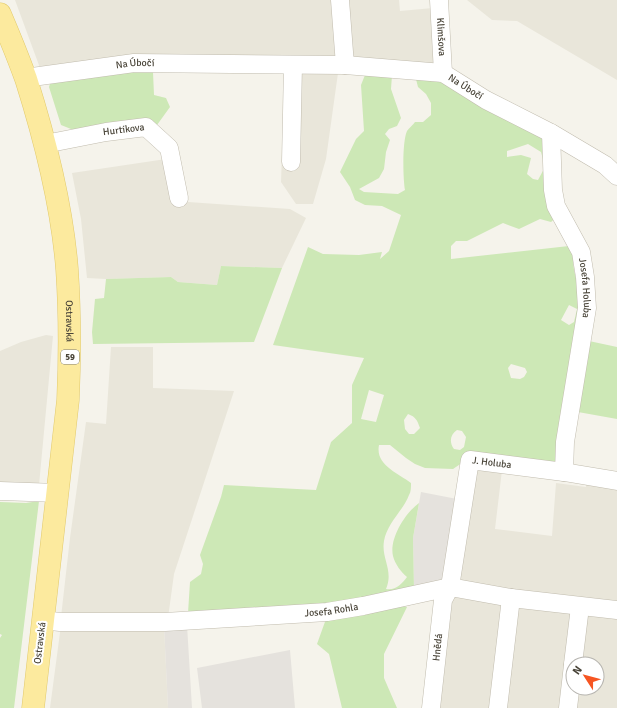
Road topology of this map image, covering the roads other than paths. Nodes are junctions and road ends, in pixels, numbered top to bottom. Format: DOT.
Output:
graph roads {
  1 [pos="340,0"];
  2 [pos="439,0"];
  3 [pos="0,14"];
  4 [pos="293,65"];
  5 [pos="346,65"];
  6 [pos="443,73"];
  7 [pos="25,78"];
  8 [pos="551,133"];
  9 [pos="45,144"];
  10 [pos="291,162"];
  11 [pos="617,176"];
  12 [pos="179,198"];
  13 [pos="564,472"];
  14 [pos="617,481"];
  15 [pos="0,491"];
  16 [pos="58,493"];
  17 [pos="450,587"];
  18 [pos="511,598"];
  19 [pos="580,607"];
  20 [pos="617,610"];
  21 [pos="42,620"];
  22 [pos="574,656"];
  23 [pos="569,696"];
  24 [pos="33,708"];
  25 [pos="431,708"];
  26 [pos="498,708"];
  27 [pos="568,708"];
  1 -- 5 [label="street"];
  2 -- 6 [label="street, Klimšova"];
  3 -- 7 [label="main road, Ostravská / 59"];
  4 -- 5 [label="street, Na Úbočí"];
  4 -- 7 [label="street, Na Úbočí"];
  4 -- 10 [label="street"];
  5 -- 6 [label="street, Na Úbočí"];
  6 -- 8 [label="street, Na Úbočí"];
  7 -- 9 [label="main road, Ostravská / 59"];
  8 -- 11 [label="street, Na Úbočí"];
  8 -- 13 [label="street, Josefa Holuba"];
  9 -- 12 [label="street, Hurtíkova"];
  9 -- 16 [label="main road, Ostravská / 59"];
  13 -- 14 [label="street, J. Holuba"];
  13 -- 17 [label="street, J. Holuba"];
  15 -- 16 [label="street"];
  16 -- 21 [label="main road, Ostravská / 59"];
  17 -- 18 [label="street, Josefa Rohla"];
  17 -- 21 [label="street, Josefa Rohla"];
  17 -- 25 [label="street, Hnědá"];
  18 -- 19 [label="street, Josefa Rohla"];
  18 -- 26 [label="street"];
  19 -- 20 [label="street, Josefa Rohla"];
  19 -- 22 [label="street"];
  21 -- 24 [label="main road, Ostravská / 59"];
  23 -- 27 [label="street"];
}
